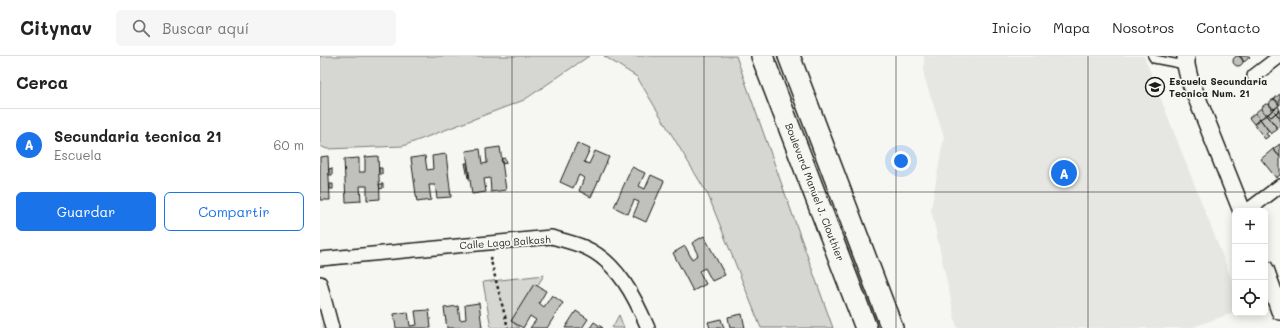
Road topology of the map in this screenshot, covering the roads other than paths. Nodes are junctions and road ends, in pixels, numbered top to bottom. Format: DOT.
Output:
graph roads {
  1 [pos="762,56"];
  2 [pos="789,56"];
  3 [pos="1152,56"];
  4 [pos="1280,56"];
  5 [pos="1186,61"];
  6 [pos="1254,76"];
  7 [pos="1280,186"];
  8 [pos="1241,208"];
  9 [pos="1251,208"];
  10 [pos="320,259"];
  11 [pos="1268,277"];
  12 [pos="320,283"];
  13 [pos="1280,311"];
  14 [pos="332,328"];
  15 [pos="648,328"];
  16 [pos="866,328"];
  17 [pos="892,328"];
  1 -- 16 [label="main road, Boulevard Manuel J. Clouthier"];
  2 -- 17 [label="main road"];
  3 -- 5 [label="lane"];
  4 -- 6 [label="street"];
  5 -- 8 [label="street"];
  7 -- 9 [label="street"];
  10 -- 15 [label="street, Calle Lago Balkash"];
  11 -- 13 [label="street"];
  12 -- 14 [label="street"];
}
